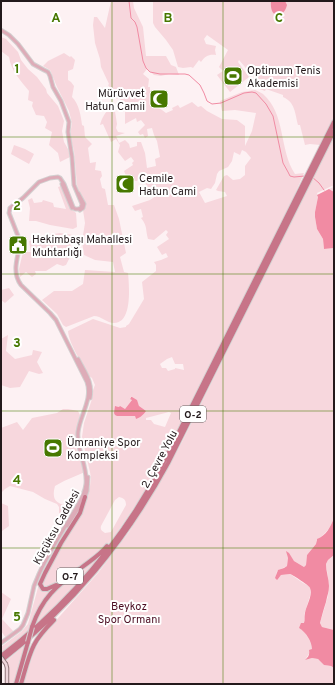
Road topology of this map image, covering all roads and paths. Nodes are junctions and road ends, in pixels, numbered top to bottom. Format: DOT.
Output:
graph roads {
  1 [pos="1,30"];
  2 [pos="334,122"];
  3 [pos="334,131"];
  4 [pos="56,177"];
  5 [pos="293,209"];
  6 [pos="41,303"];
  7 [pos="57,322"];
  8 [pos="63,330"];
  9 [pos="74,354"];
  10 [pos="87,478"];
  11 [pos="85,497"];
  12 [pos="76,510"];
  13 [pos="72,526"];
  14 [pos="64,531"];
  15 [pos="120,534"];
  16 [pos="66,578"];
  17 [pos="34,585"];
  18 [pos="34,595"];
  19 [pos="32,600"];
  20 [pos="67,603"];
  21 [pos="1,644"];
  22 [pos="1,657"];
  23 [pos="1,661"];
  24 [pos="7,684"];
  25 [pos="16,684"];
  26 [pos="21,684"];
  1 -- 4 [label="main road"];
  1 -- 4 [label="main road"];
  2 -- 5 [label="highway, O-2"];
  3 -- 5 [label="highway, O-2"];
  4 -- 6 [label="main road, Küçüksu Caddesi"];
  5 -- 15 [label="highway, 2. Çevre Yolu / O-2"];
  5 -- 20 [label="highway, 2. Çevre Yolu / O-2"];
  6 -- 7 [label="main road, Küçüksu Caddesi"];
  6 -- 8 [label="main road, Küçüksu Caddesi"];
  7 -- 8 [label="main road"];
  7 -- 9 [label="main road, Küçüksu Caddesi"];
  8 -- 9 [label="main road, Küçüksu Caddesi"];
  9 -- 10 [label="main road, Küçüksu Caddesi"];
  10 -- 11 [label="main road, Küçüksu Caddesi"];
  10 -- 12 [label="main road, Küçüksu Caddesi"];
  11 -- 12 [label="main road, Küçüksu Caddesi"];
  11 -- 13 [label="highway"];
  12 -- 13 [label="highway"];
  12 -- 14 [label="main road, Küçüksu Caddesi"];
  13 -- 16 [label="highway"];
  14 -- 17 [label="main road, Küçüksu Caddesi"];
  14 -- 18 [label="main road, Küçüksu Caddesi"];
  15 -- 16 [label="highway, O-7"];
  15 -- 22 [label="highway, 2. Çevre Yolu / O-2"];
  16 -- 25 [label="highway, O-7, bridge"];
  17 -- 18 [label="main road"];
  17 -- 19 [label="main road, Küçüksu Caddesi"];
  18 -- 19 [label="main road, Küçüksu Caddesi"];
  19 -- 21 [label="main road, Küçüksu Caddesi"];
  20 -- 23 [label="highway, 2. Çevre Yolu / O-2"];
  20 -- 26 [label="highway"];
  22 -- 24 [label="main road, bridge"];
}
